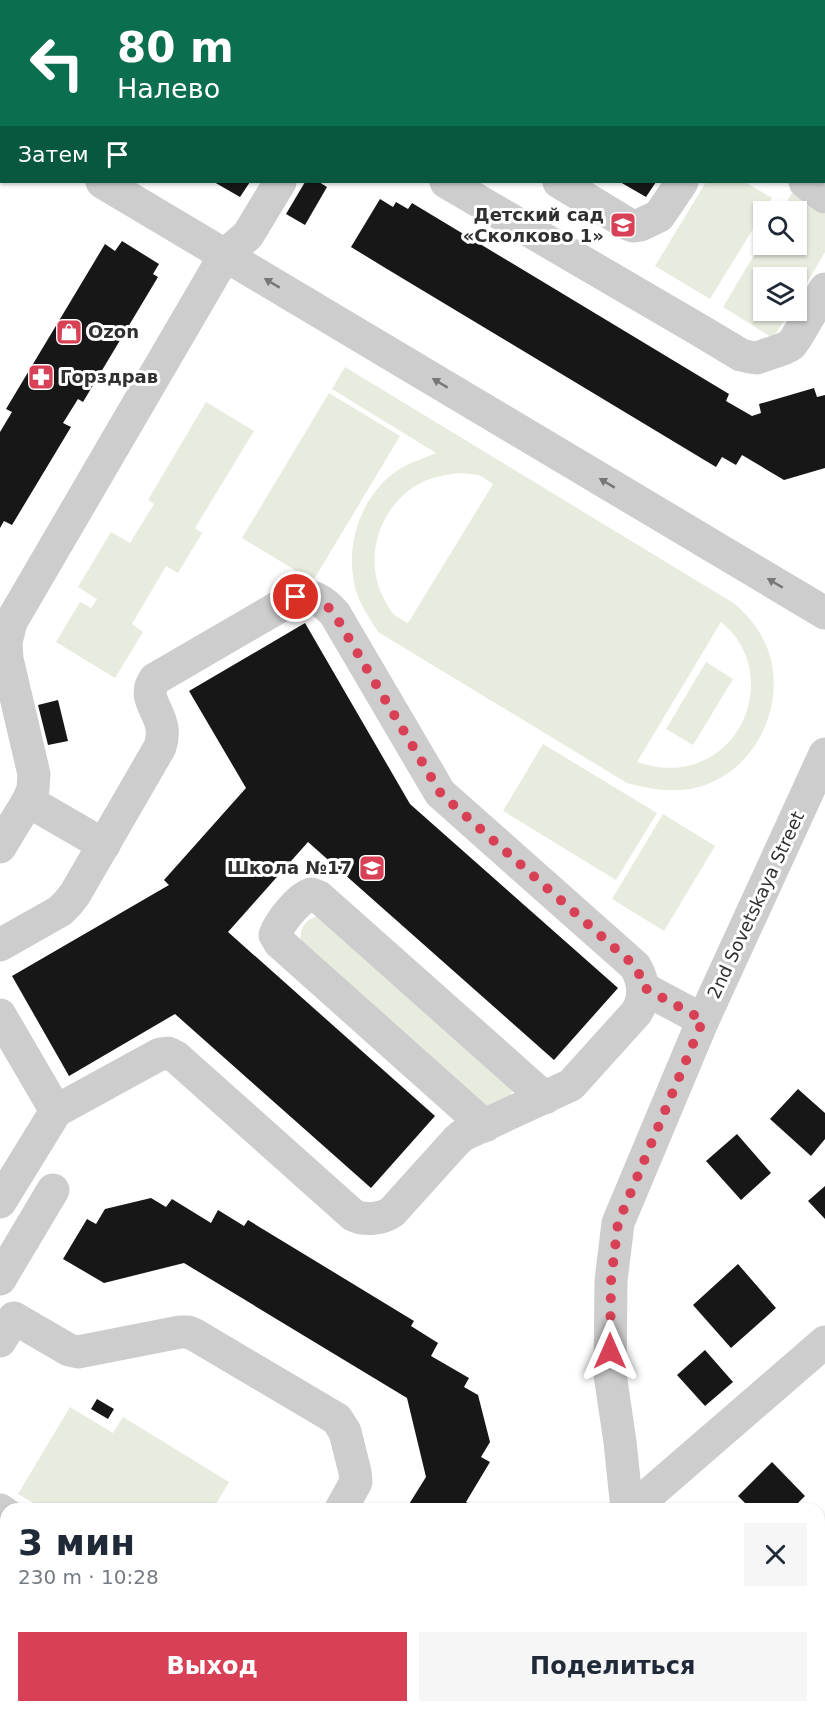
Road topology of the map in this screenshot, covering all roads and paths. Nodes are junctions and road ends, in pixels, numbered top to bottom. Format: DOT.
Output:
graph roads {
  1 [pos="104,183"];
  2 [pos="279,183"];
  3 [pos="448,183"];
  4 [pos="561,183"];
  5 [pos="681,183"];
  6 [pos="806,183"];
  7 [pos="825,197"];
  8 [pos="225,255"];
  9 [pos="825,289"];
  10 [pos="825,613"];
  11 [pos="825,754"];
  12 [pos="28,801"];
  13 [pos="104,844"];
  14 [pos="0,847"];
  15 [pos="0,945"];
  16 [pos="643,987"];
  17 [pos="0,1014"];
  18 [pos="703,1020"];
  19 [pos="545,1098"];
  20 [pos="56,1111"];
  21 [pos="485,1125"];
  22 [pos="53,1190"];
  23 [pos="0,1202"];
  24 [pos="0,1279"];
  25 [pos="5,1323"];
  26 [pos="825,1342"];
  27 [pos="344,1503"];
  28 [pos="626,1503"];
  29 [pos="639,1503"];
  1 -- 8 [label="street"];
  2 -- 8 [label="street"];
  3 -- 9 [label="street"];
  4 -- 5 [label="street"];
  6 -- 7 [label="street"];
  10 -- 8 [label="street, one-way"];
  8 -- 12 [label="street"];
  11 -- 18 [label="street, 2nd Sovetskaya Street"];
  12 -- 13 [label="street"];
  12 -- 14 [label="street"];
  13 -- 15 [label="street"];
  13 -- 16 [label="street"];
  16 -- 18 [label="street"];
  16 -- 19 [label="street"];
  17 -- 20 [label="street"];
  18 -- 28 [label="street, 2nd Sovetskaya Street"];
  19 -- 21 [label="street"];
  19 -- 21 [label="street"];
  20 -- 21 [label="street"];
  20 -- 23 [label="street"];
  22 -- 24 [label="street"];
  25 -- 27 [label="street"];
  26 -- 29 [label="street"];
}
